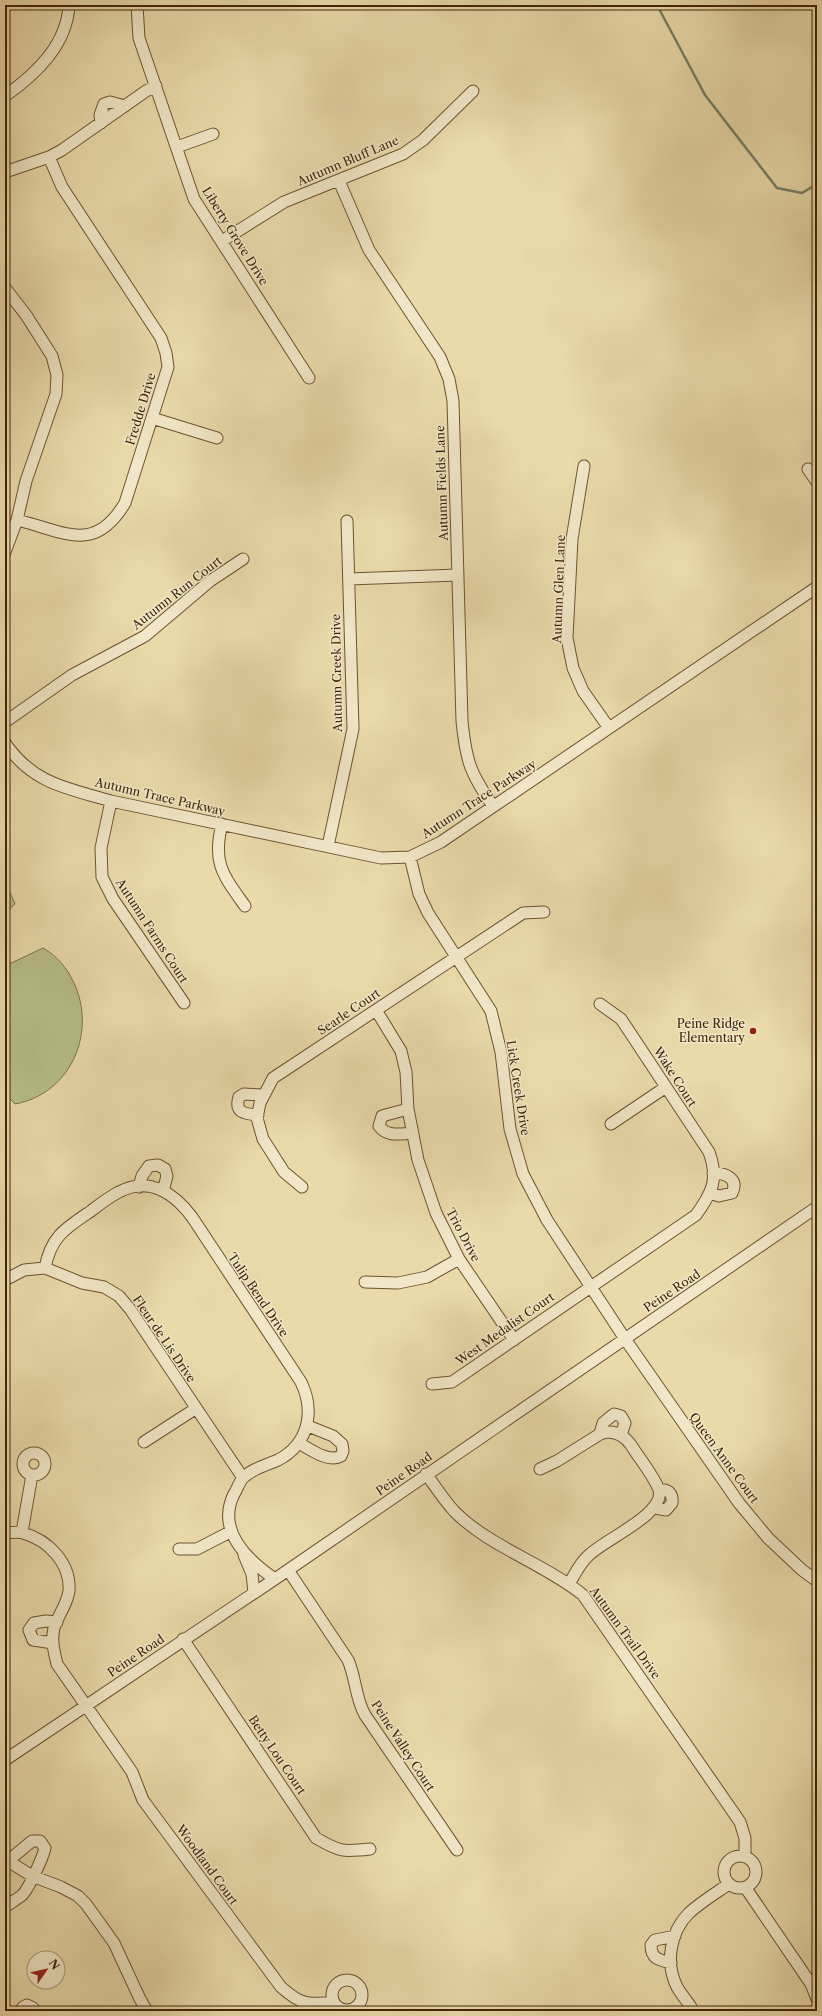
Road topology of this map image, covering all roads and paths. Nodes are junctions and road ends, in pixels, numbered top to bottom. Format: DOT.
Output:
graph roads {
  1 [pos="69,5"];
  2 [pos="137,5"];
  3 [pos="156,86"];
  4 [pos="473,91"];
  5 [pos="5,96"];
  6 [pos="213,134"];
  7 [pos="177,147"];
  8 [pos="49,157"];
  9 [pos="5,172"];
  10 [pos="339,181"];
  11 [pos="222,242"];
  12 [pos="5,288"];
  13 [pos="9,302"];
  14 [pos="310,378"];
  15 [pos="152,418"];
  16 [pos="217,438"];
  17 [pos="584,466"];
  18 [pos="808,469"];
  19 [pos="817,482"];
  20 [pos="17,520"];
  21 [pos="347,521"];
  22 [pos="5,552"];
  23 [pos="243,559"];
  24 [pos="458,575"];
  25 [pos="349,579"];
  26 [pos="817,587"];
  27 [pos="5,722"];
  28 [pos="609,728"];
  29 [pos="5,743"];
  30 [pos="111,801"];
  31 [pos="493,806"];
  32 [pos="222,824"];
  33 [pos="328,846"];
  34 [pos="410,857"];
  35 [pos="245,906"];
  36 [pos="544,912"];
  37 [pos="456,956"];
  38 [pos="184,1003"];
  39 [pos="600,1004"];
  40 [pos="376,1010"];
  41 [pos="666,1087"];
  42 [pos="262,1095"];
  43 [pos="408,1109"];
  44 [pos="258,1115"];
  45 [pos="611,1124"];
  46 [pos="412,1133"];
  47 [pos="713,1173"];
  48 [pos="139,1186"];
  49 [pos="302,1187"];
  50 [pos="163,1191"];
  51 [pos="710,1194"];
  52 [pos="816,1212"];
  53 [pos="459,1259"];
  54 [pos="45,1268"];
  55 [pos="5,1280"];
  56 [pos="365,1282"];
  57 [pos="590,1286"];
  58 [pos="625,1339"];
  59 [pos="514,1340"];
  60 [pos="432,1384"];
  61 [pos="195,1409"];
  62 [pos="308,1426"];
  63 [pos="600,1434"];
  64 [pos="621,1435"];
  65 [pos="144,1442"];
  66 [pos="299,1443"];
  67 [pos="540,1469"];
  68 [pos="426,1474"];
  69 [pos="32,1475"];
  70 [pos="243,1478"];
  71 [pos="22,1532"];
  72 [pos="230,1532"];
  73 [pos="5,1533"];
  74 [pos="179,1549"];
  75 [pos="241,1549"];
  76 [pos="288,1570"];
  77 [pos="275,1578"];
  78 [pos="817,1581"];
  79 [pos="569,1584"];
  80 [pos="254,1593"];
  81 [pos="57,1622"];
  82 [pos="183,1639"];
  83 [pos="52,1643"];
  84 [pos="85,1706"];
  85 [pos="5,1760"];
  86 [pos="370,1849"];
  87 [pos="457,1850"];
  88 [pos="745,1856"];
  89 [pos="7,1860"];
  90 [pos="32,1876"];
  91 [pos="729,1884"];
  92 [pos="745,1887"];
  93 [pos="5,1907"];
  94 [pos="675,1936"];
  95 [pos="671,1963"];
  96 [pos="817,1999"];
  97 [pos="334,2002"];
  98 [pos="691,2008"];
  99 [pos="21,2011"];
  100 [pos="34,2011"];
  101 [pos="147,2011"];
  1 -- 5 [label="street"];
  2 -- 3 [label="street, Liberty Grove Drive"];
  3 -- 7 [label="street, Liberty Grove Drive"];
  3 -- 8 [label="street"];
  4 -- 10 [label="street, Autumn Bluff Lane"];
  6 -- 7 [label="street"];
  7 -- 11 [label="street, Liberty Grove Drive"];
  8 -- 9 [label="street"];
  8 -- 15 [label="street, Fredde Drive"];
  10 -- 11 [label="street, Autumn Bluff Lane"];
  10 -- 24 [label="street, Autumn Fields Lane"];
  11 -- 14 [label="street, Liberty Grove Drive"];
  12 -- 13 [label="street"];
  13 -- 20 [label="street"];
  15 -- 16 [label="street"];
  15 -- 20 [label="street, Fredde Drive"];
  17 -- 28 [label="street, Autumn Glen Lane"];
  18 -- 19 [label="street"];
  20 -- 22 [label="street"];
  21 -- 25 [label="street, Autumn Creek Drive"];
  23 -- 27 [label="street, Autumn Run Court"];
  24 -- 25 [label="street"];
  24 -- 31 [label="street, Autumn Fields Lane"];
  25 -- 33 [label="street, Autumn Creek Drive"];
  26 -- 28 [label="street, Autumn Trace Parkway"];
  28 -- 31 [label="street, Autumn Trace Parkway"];
  29 -- 30 [label="street, Autumn Trace Parkway"];
  30 -- 32 [label="street, Autumn Trace Parkway"];
  30 -- 38 [label="street, Autumn Farms Court"];
  31 -- 34 [label="street, Autumn Trace Parkway"];
  32 -- 33 [label="street, Autumn Trace Parkway"];
  32 -- 35 [label="street"];
  33 -- 34 [label="street, Autumn Trace Parkway"];
  34 -- 37 [label="street, Lick Creek Drive"];
  36 -- 37 [label="street, Searle Court"];
  37 -- 40 [label="street, Searle Court"];
  37 -- 57 [label="street, Lick Creek Drive"];
  39 -- 41 [label="street, Wake Court"];
  40 -- 42 [label="street, Searle Court"];
  40 -- 43 [label="street, Trio Drive"];
  41 -- 45 [label="street"];
  41 -- 47 [label="street, Wake Court"];
  42 -- 44 [label="street, Searle Court"];
  42 -- 44 [label="street"];
  43 -- 46 [label="street, Trio Drive"];
  43 -- 46 [label="street"];
  44 -- 49 [label="street, Searle Court"];
  46 -- 53 [label="street, Trio Drive"];
  47 -- 51 [label="street, Wake Court"];
  47 -- 51 [label="street"];
  48 -- 50 [label="street, Tulip Bend Drive"];
  48 -- 50 [label="street"];
  48 -- 54 [label="street, Tulip Bend Drive"];
  50 -- 62 [label="street, Tulip Bend Drive"];
  51 -- 57 [label="street, Wake Court"];
  52 -- 58 [label="street, Peine Road"];
  53 -- 56 [label="street"];
  53 -- 59 [label="street, Trio Drive"];
  54 -- 55 [label="street, Fleur de Lis Drive"];
  54 -- 61 [label="street, Fleur de Lis Drive"];
  57 -- 58 [label="street, Lick Creek Drive"];
  57 -- 59 [label="street, West Medalist Court"];
  58 -- 68 [label="street, Peine Road"];
  58 -- 78 [label="street, Queen Anne Court"];
  59 -- 60 [label="street, West Medalist Court"];
  61 -- 65 [label="street"];
  61 -- 70 [label="street, Fleur de Lis Drive"];
  62 -- 66 [label="street, Tulip Bend Drive"];
  62 -- 66 [label="street"];
  63 -- 64 [label="street"];
  63 -- 64 [label="street"];
  63 -- 67 [label="street"];
  64 -- 79 [label="street"];
  66 -- 70 [label="street, Tulip Bend Drive"];
  68 -- 76 [label="street, Peine Road"];
  68 -- 79 [label="street, Autumn Trail Drive"];
  69 -- 71 [label="street"];
  70 -- 72 [label="street"];
  71 -- 73 [label="street"];
  71 -- 81 [label="street"];
  72 -- 74 [label="street"];
  72 -- 75 [label="street"];
  75 -- 77 [label="street"];
  75 -- 80 [label="street"];
  76 -- 77 [label="street, Peine Road"];
  76 -- 87 [label="street, Peine Valley Court"];
  77 -- 80 [label="street, Peine Road"];
  79 -- 88 [label="street, Autumn Trail Drive"];
  80 -- 82 [label="street, Peine Road"];
  81 -- 83 [label="street"];
  81 -- 83 [label="street"];
  82 -- 84 [label="street, Peine Road"];
  82 -- 86 [label="street, Betty Lou Court"];
  83 -- 84 [label="street, Woodland Court"];
  84 -- 85 [label="street, Peine Road"];
  84 -- 97 [label="street, Woodland Court"];
  88 -- 91 [label="street"];
  88 -- 92 [label="street"];
  89 -- 90 [label="street"];
  89 -- 90 [label="street"];
  90 -- 93 [label="street"];
  90 -- 101 [label="street"];
  91 -- 92 [label="street"];
  91 -- 94 [label="street"];
  92 -- 96 [label="street"];
  94 -- 95 [label="street"];
  94 -- 95 [label="street"];
  95 -- 98 [label="street"];
  99 -- 100 [label="street"];
}
